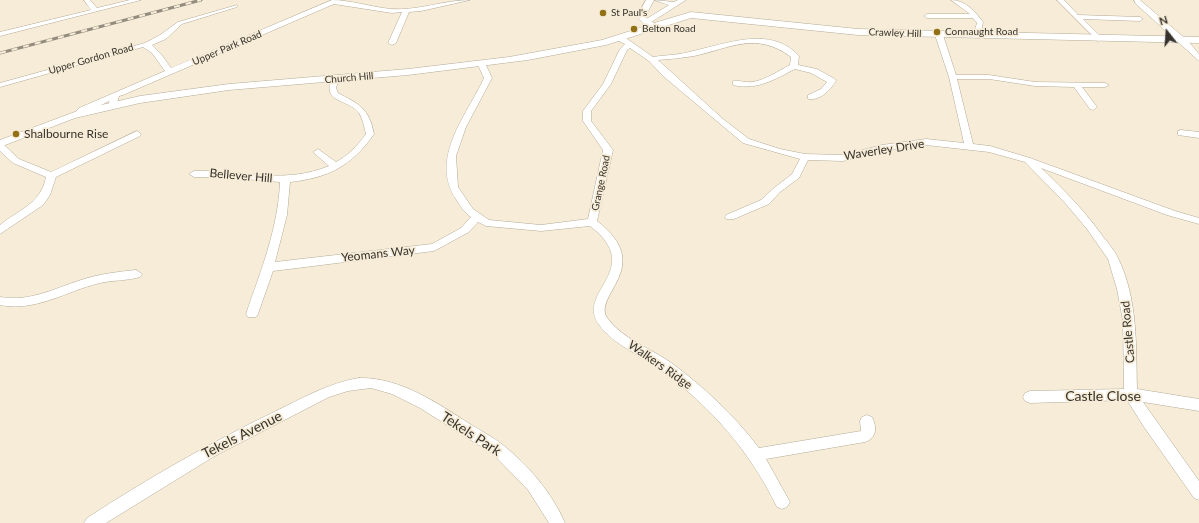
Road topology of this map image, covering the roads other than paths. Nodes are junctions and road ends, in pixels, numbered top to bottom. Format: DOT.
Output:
graph roads {
  1 [pos="87,0"];
  2 [pos="137,0"];
  3 [pos="467,0"];
  4 [pos="650,0"];
  5 [pos="657,0"];
  6 [pos="683,0"];
  7 [pos="954,0"];
  8 [pos="1060,0"];
  9 [pos="1137,0"];
  10 [pos="336,1"];
  11 [pos="243,4"];
  12 [pos="673,4"];
  13 [pos="95,10"];
  14 [pos="406,11"];
  15 [pos="1127,12"];
  16 [pos="926,16"];
  17 [pos="975,16"];
  18 [pos="1076,17"];
  19 [pos="649,24"];
  20 [pos="0,34"];
  21 [pos="939,35"];
  22 [pos="977,36"];
  23 [pos="620,38"];
  24 [pos="1098,40"];
  25 [pos="1181,40"];
  26 [pos="1199,40"];
  27 [pos="392,43"];
  28 [pos="630,44"];
  29 [pos="147,45"];
  30 [pos="652,59"];
  31 [pos="1199,59"];
  32 [pos="481,63"];
  33 [pos="794,66"];
  34 [pos="170,72"];
  35 [pos="952,77"];
  36 [pos="335,79"];
  37 [pos="736,83"];
  38 [pos="1076,84"];
  39 [pos="0,85"];
  40 [pos="1105,85"];
  41 [pos="811,97"];
  42 [pos="114,100"];
  43 [pos="1093,107"];
  44 [pos="1181,133"];
  45 [pos="137,134"];
  46 [pos="1199,135"];
  47 [pos="0,145"];
  48 [pos="969,146"];
  49 [pos="805,157"];
  50 [pos="310,160"];
  51 [pos="1027,160"];
  52 [pos="335,166"];
  53 [pos="194,174"];
  54 [pos="51,176"];
  55 [pos="285,179"];
  56 [pos="477,217"];
  57 [pos="730,217"];
  58 [pos="1199,221"];
  59 [pos="592,222"];
  60 [pos="0,232"];
  61 [pos="270,268"];
  62 [pos="136,274"];
  63 [pos="0,301"];
  64 [pos="252,314"];
  65 [pos="404,393"];
  66 [pos="1131,394"];
  67 [pos="1030,397"];
  68 [pos="1199,405"];
  69 [pos="867,421"];
  70 [pos="755,455"];
  71 [pos="1199,493"];
  72 [pos="782,502"];
  73 [pos="92,523"];
  74 [pos="557,523"];
  1 -- 13 [label="street"];
  2 -- 13 [label="street"];
  3 -- 14 [label="street"];
  4 -- 19 [label="street"];
  5 -- 12 [label="street"];
  6 -- 12 [label="street"];
  7 -- 17 [label="street"];
  8 -- 18 [label="street"];
  9 -- 25 [label="street"];
  10 -- 14 [label="street"];
  10 -- 34 [label="street, Upper Park Road"];
  11 -- 29 [label="street"];
  12 -- 19 [label="street"];
  13 -- 20 [label="street"];
  14 -- 27 [label="street"];
  15 -- 18 [label="street"];
  16 -- 17 [label="street"];
  17 -- 22 [label="street"];
  18 -- 24 [label="street"];
  19 -- 21 [label="street, Crawley Hill"];
  19 -- 23 [label="street, Crawley Hill"];
  21 -- 22 [label="street, Crawley Hill"];
  21 -- 35 [label="street"];
  22 -- 24 [label="street, Crawley Hill"];
  23 -- 28 [label="street, Waverley Drive"];
  23 -- 32 [label="street, Church Hill"];
  24 -- 25 [label="street, Crawley Hill"];
  25 -- 26 [label="street, Crawley Hill"];
  25 -- 31 [label="street"];
  28 -- 30 [label="street, Waverley Drive"];
  28 -- 59 [label="street, Grange Road"];
  29 -- 34 [label="street, Upper Gordon Road"];
  29 -- 39 [label="street, Upper Gordon Road"];
  30 -- 33 [label="street"];
  30 -- 49 [label="street, Waverley Drive"];
  32 -- 36 [label="street, Church Hill"];
  32 -- 56 [label="street"];
  33 -- 37 [label="street"];
  33 -- 41 [label="street"];
  34 -- 42 [label="street, Upper Park Road"];
  35 -- 38 [label="street"];
  35 -- 48 [label="street"];
  36 -- 42 [label="street, Church Hill"];
  36 -- 52 [label="street, Bellever Hill"];
  38 -- 40 [label="street"];
  38 -- 43 [label="street"];
  42 -- 47 [label="street, Church Hill"];
  44 -- 46 [label="street"];
  45 -- 54 [label="street"];
  47 -- 54 [label="street"];
  48 -- 49 [label="street, Waverley Drive"];
  48 -- 51 [label="street, Waverley Drive"];
  49 -- 57 [label="street"];
  50 -- 52 [label="street"];
  51 -- 58 [label="street, Waverley Drive"];
  51 -- 66 [label="street, Castle Road"];
  52 -- 55 [label="street, Bellever Hill"];
  53 -- 55 [label="street, Bellever Hill"];
  54 -- 60 [label="street"];
  55 -- 61 [label="street"];
  56 -- 59 [label="street"];
  56 -- 61 [label="street, Yeomans Way"];
  59 -- 70 [label="street, Walkers Ridge"];
  61 -- 64 [label="street"];
  62 -- 63 [label="street"];
  65 -- 73 [label="street, Tekels Avenue"];
  65 -- 74 [label="street, Tekels Park"];
  66 -- 67 [label="street, Castle Close"];
  66 -- 68 [label="street, Castle Close"];
  66 -- 71 [label="street"];
  69 -- 70 [label="street"];
  70 -- 72 [label="street, Walkers Ridge"];
}
